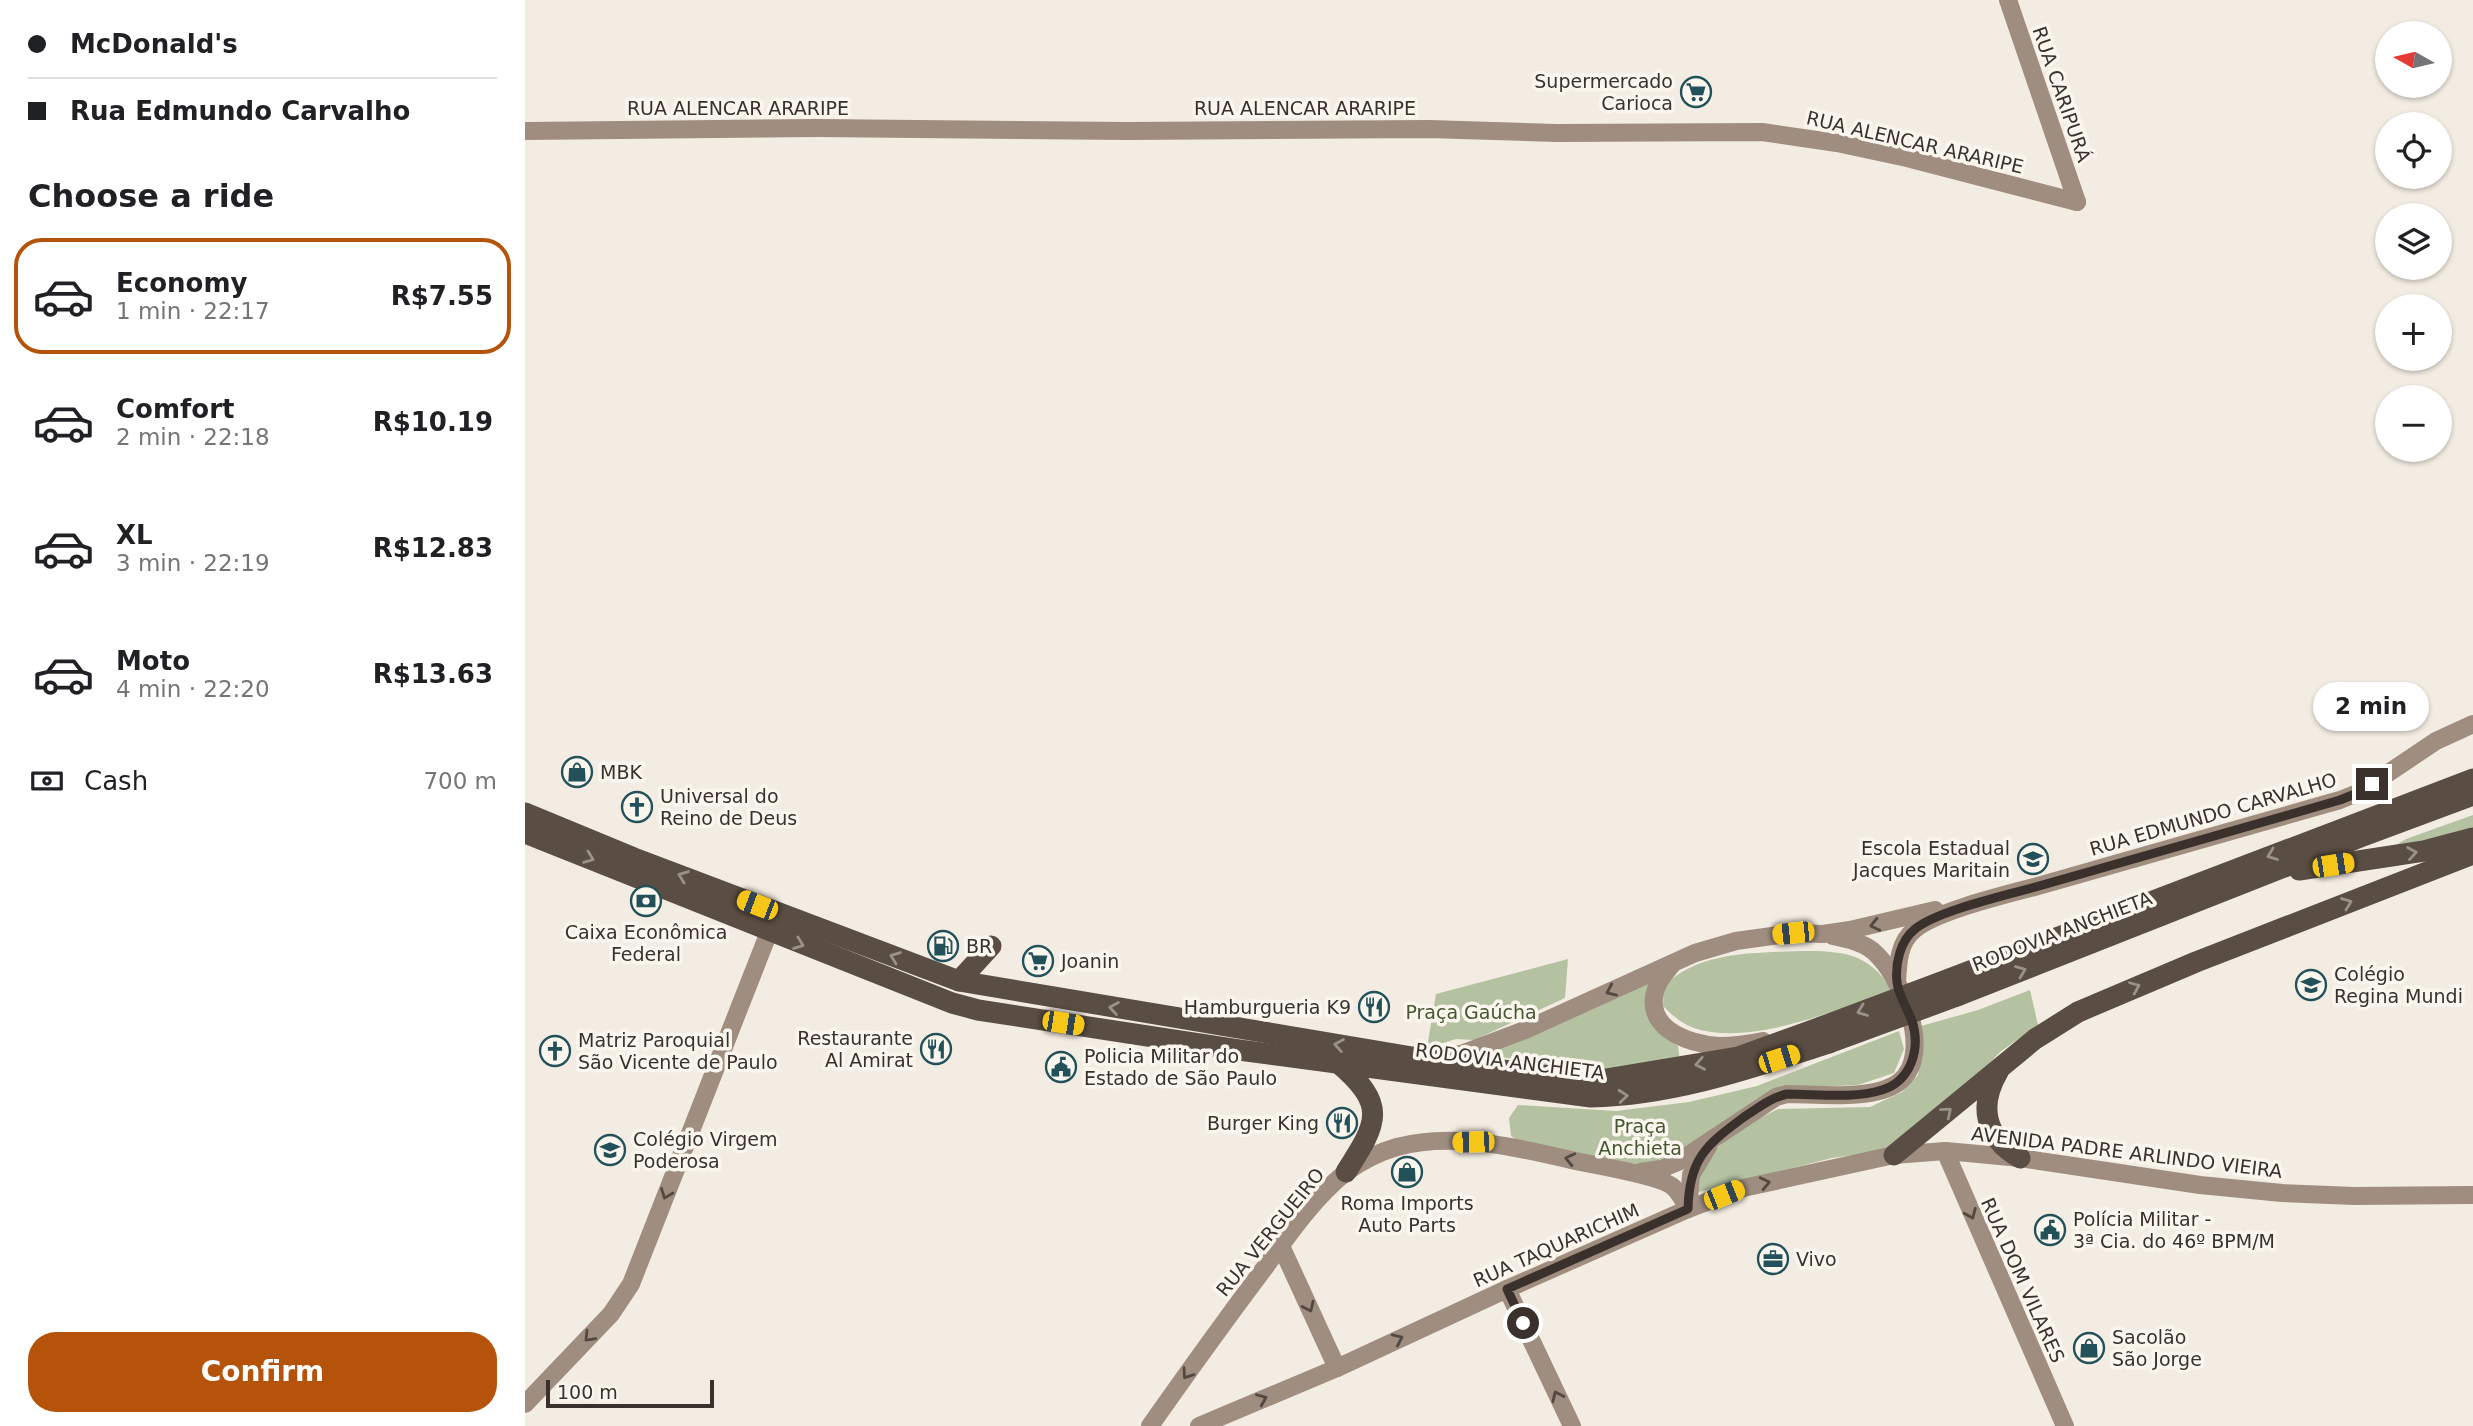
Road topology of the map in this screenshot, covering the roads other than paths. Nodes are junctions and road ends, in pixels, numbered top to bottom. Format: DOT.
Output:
graph roads {
  1 [pos="2008,0"];
  2 [pos="525,131"];
  3 [pos="2077,202"];
  4 [pos="2473,724"];
  5 [pos="2473,779"];
  6 [pos="2473,795"];
  7 [pos="525,813"];
  8 [pos="525,833"];
  9 [pos="2473,838"];
  10 [pos="2473,854"];
  11 [pos="2272,873"];
  12 [pos="1990,900"];
  13 [pos="769,932"];
  14 [pos="1823,934"];
  15 [pos="991,946"];
  16 [pos="1673,963"];
  17 [pos="959,981"];
  18 [pos="1897,984"];
  19 [pos="1953,987"];
  20 [pos="1825,1035"];
  21 [pos="1789,1038"];
  22 [pos="1430,1060"];
  23 [pos="1335,1061"];
  24 [pos="2001,1067"];
  25 [pos="1713,1140"];
  26 [pos="1945,1151"];
  27 [pos="1894,1155"];
  28 [pos="2020,1158"];
  29 [pos="1346,1172"];
  30 [pos="1637,1173"];
  31 [pos="2473,1195"];
  32 [pos="1688,1209"];
  33 [pos="1281,1246"];
  34 [pos="1507,1289"];
  35 [pos="1336,1368"];
  36 [pos="525,1404"];
  37 [pos="1150,1426"];
  38 [pos="1199,1426"];
  39 [pos="1572,1426"];
  40 [pos="2065,1426"];
  1 -- 3 [label="street, RUA CARIPURÁ"];
  2 -- 3 [label="street, RUA ALENCAR ARARIPE"];
  4 -- 12 [label="street, RUA EDMUNDO CARVALHO"];
  5 -- 19 [label="highway, RODOVIA ANCHIETA, one-way"];
  6 -- 11 [label="highway, RODOVIA ANCHIETA"];
  17 -- 7 [label="highway, RODOVIA ANCHIETA, one-way"];
  8 -- 13 [label="highway, RODOVIA ANCHIETA, one-way"];
  11 -- 9 [label="highway, one-way"];
  24 -- 10 [label="highway, one-way"];
  19 -- 11 [label="highway, RODOVIA ANCHIETA, one-way"];
  12 -- 14 [label="street, RUA EDMUNDO CARVALHO, one-way"];
  12 -- 18 [label="street, RUA EDMUNDO CARVALHO"];
  13 -- 23 [label="highway, RODOVIA ANCHIETA, one-way"];
  13 -- 36 [label="street, one-way"];
  14 -- 16 [label="street, RUA EDMUNDO CARVALHO"];
  14 -- 18 [label="street"];
  15 -- 17 [label="highway"];
  16 -- 21 [label="street"];
  16 -- 22 [label="street, RUA EDMUNDO CARVALHO, one-way"];
  22 -- 17 [label="highway, RODOVIA ANCHIETA, one-way"];
  18 -- 25 [label="street"];
  19 -- 20 [label="highway, RODOVIA ANCHIETA, bridge"];
  20 -- 21 [label="highway, RODOVIA ANCHIETA"];
  23 -- 20 [label="highway, RODOVIA ANCHIETA, one-way"];
  21 -- 22 [label="highway, RODOVIA ANCHIETA, one-way"];
  23 -- 29 [label="highway"];
  27 -- 24 [label="highway, one-way"];
  24 -- 28 [label="highway"];
  25 -- 30 [label="street"];
  25 -- 32 [label="street"];
  26 -- 27 [label="street, RUA TAQUARICHIM"];
  26 -- 28 [label="street, AVENIDA PADRE ARLINDO VIEIRA"];
  26 -- 40 [label="street, RUA DOM VILARES, one-way"];
  32 -- 27 [label="street, RUA TAQUARICHIM, one-way"];
  28 -- 31 [label="street, AVENIDA PADRE ARLINDO VIEIRA"];
  30 -- 29 [label="street, RUA VERGUEIRO, one-way"];
  29 -- 33 [label="street, RUA VERGUEIRO"];
  30 -- 32 [label="street"];
  32 -- 34 [label="street, RUA TAQUARICHIM"];
  33 -- 35 [label="street, one-way"];
  33 -- 37 [label="street, RUA VERGUEIRO, one-way"];
  35 -- 34 [label="street, RUA TAQUARICHIM, one-way"];
  39 -- 34 [label="street, one-way"];
  38 -- 35 [label="street, RUA TAQUARICHIM, one-way"];
}
